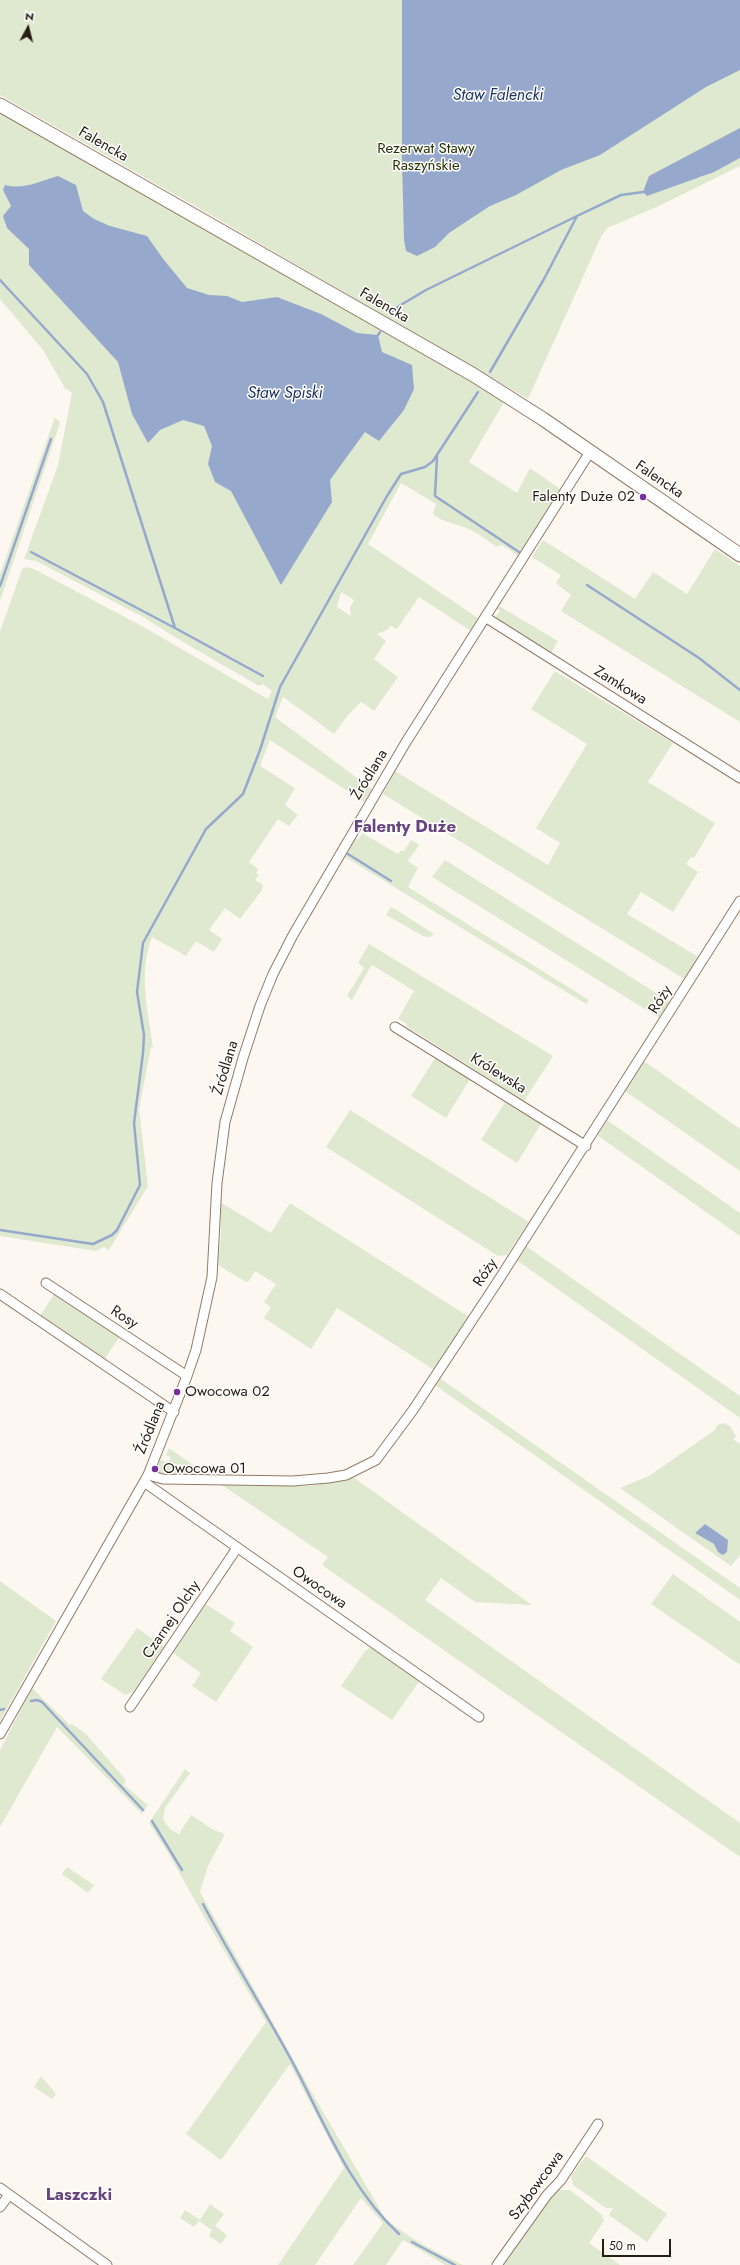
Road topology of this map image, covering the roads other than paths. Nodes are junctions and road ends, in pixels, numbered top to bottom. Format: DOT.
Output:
graph roads {
  1 [pos="0,105"];
  2 [pos="590,452"];
  3 [pos="740,555"];
  4 [pos="485,617"];
  5 [pos="740,778"];
  6 [pos="740,901"];
  7 [pos="395,1027"];
  8 [pos="586,1146"];
  9 [pos="46,1283"];
  10 [pos="0,1294"];
  11 [pos="188,1376"];
  12 [pos="174,1412"];
  13 [pos="146,1478"];
  14 [pos="237,1548"];
  15 [pos="130,1707"];
  16 [pos="479,1717"];
  17 [pos="0,1734"];
  18 [pos="598,2124"];
  19 [pos="0,2188"];
  20 [pos="9,2195"];
  21 [pos="0,2207"];
  22 [pos="107,2265"];
  23 [pos="497,2265"];
  1 -- 2 [label="street, Falencka"];
  2 -- 3 [label="street, Falencka"];
  2 -- 4 [label="street, Źródlana"];
  4 -- 5 [label="street, Zamkowa"];
  4 -- 11 [label="street, Źródlana"];
  6 -- 8 [label="street, Róży"];
  7 -- 8 [label="street, Królewska"];
  8 -- 13 [label="street, Róży"];
  9 -- 11 [label="street, Rosy"];
  10 -- 12 [label="street"];
  11 -- 12 [label="street, Źródlana"];
  12 -- 13 [label="street, Źródlana"];
  13 -- 14 [label="street, Owocowa"];
  13 -- 17 [label="street, Źródlana"];
  14 -- 15 [label="street, Czarnej Olchy"];
  14 -- 16 [label="street, Owocowa"];
  18 -- 23 [label="street, Szybowcowa"];
  19 -- 20 [label="street"];
  20 -- 21 [label="street"];
  20 -- 22 [label="street"];
}
